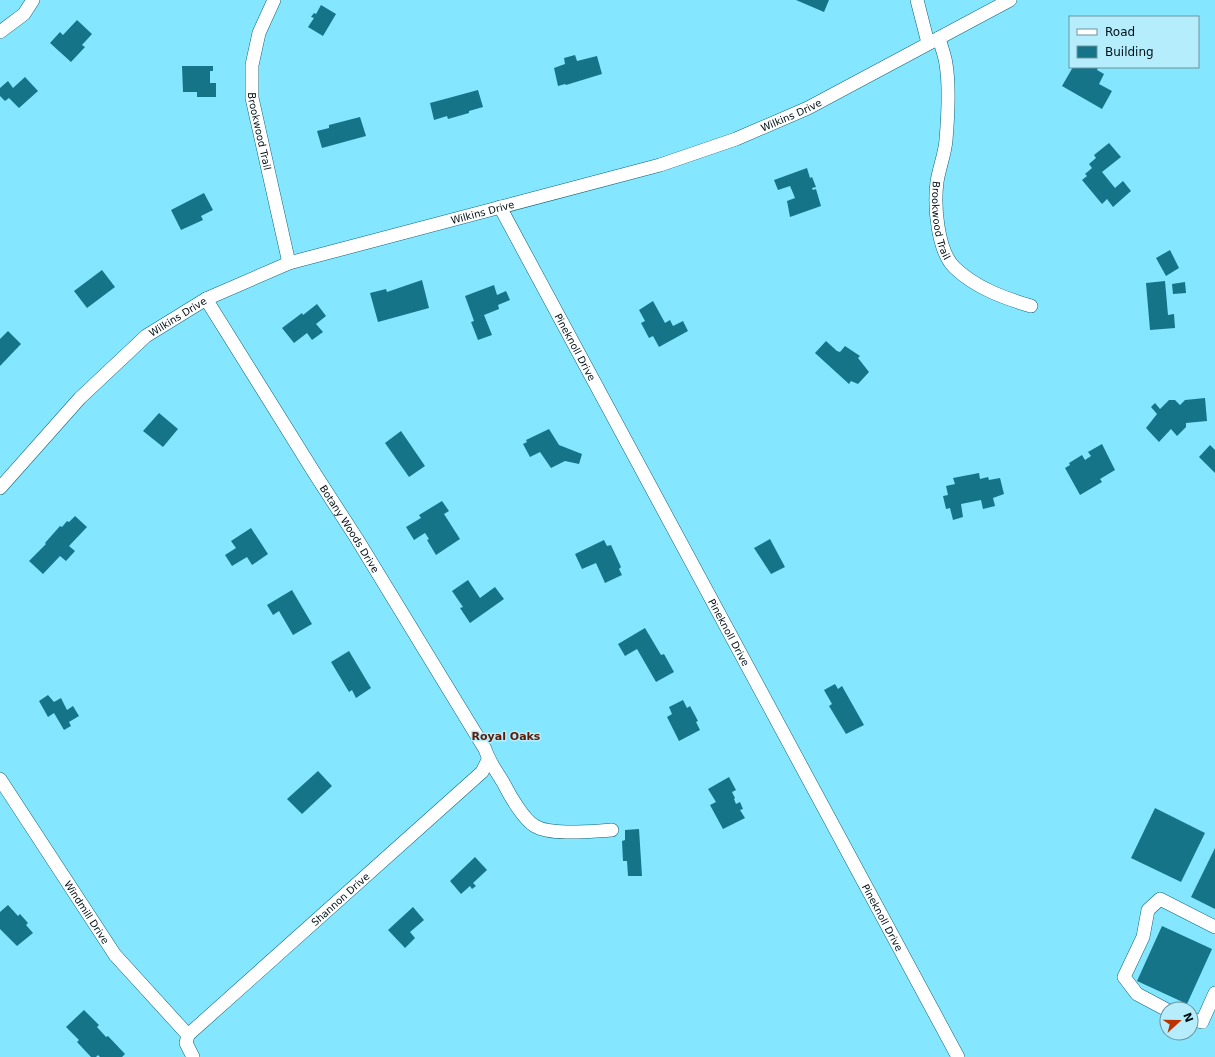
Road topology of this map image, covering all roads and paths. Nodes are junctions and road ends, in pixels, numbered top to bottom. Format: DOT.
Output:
graph roads {
  1 [pos="33,0"];
  2 [pos="274,0"];
  3 [pos="917,0"];
  4 [pos="1010,0"];
  5 [pos="0,32"];
  6 [pos="934,41"];
  7 [pos="500,207"];
  8 [pos="289,263"];
  9 [pos="206,299"];
  10 [pos="1031,306"];
  11 [pos="0,488"];
  12 [pos="488,760"];
  13 [pos="0,779"];
  14 [pos="612,830"];
  15 [pos="1215,927"];
  16 [pos="1215,993"];
  17 [pos="1159,1006"];
  18 [pos="1199,1021"];
  19 [pos="188,1035"];
  20 [pos="193,1057"];
  21 [pos="958,1057"];
  1 -- 5 [label="street"];
  2 -- 8 [label="street, Brookwood Trail"];
  3 -- 6 [label="street, Brookwood Trail"];
  4 -- 6 [label="street, Wilkins Drive"];
  6 -- 7 [label="street, Wilkins Drive"];
  6 -- 10 [label="street, Brookwood Trail"];
  7 -- 8 [label="street, Wilkins Drive"];
  7 -- 21 [label="street, Pineknoll Drive"];
  8 -- 9 [label="street, Wilkins Drive"];
  9 -- 11 [label="street, Wilkins Drive"];
  9 -- 12 [label="street, Botany Woods Drive"];
  12 -- 14 [label="street, Botany Woods Drive"];
  12 -- 19 [label="street, Shannon Drive"];
  13 -- 19 [label="street, Windmill Drive"];
  15 -- 17 [label="street"];
  16 -- 18 [label="street"];
  19 -- 20 [label="street"];
}
